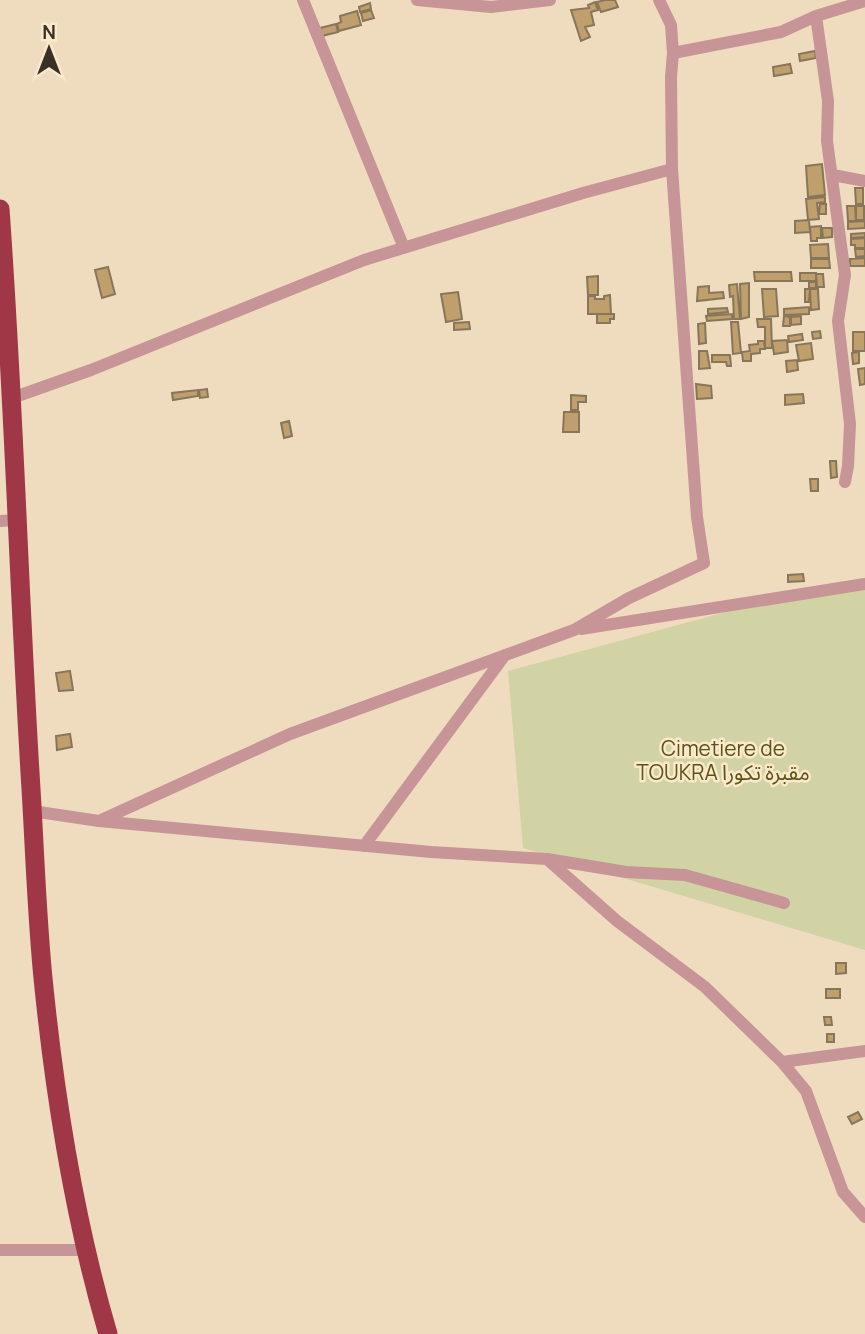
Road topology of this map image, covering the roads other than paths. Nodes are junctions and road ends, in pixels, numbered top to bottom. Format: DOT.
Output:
graph roads {
  1 [pos="303,0"];
  2 [pos="417,0"];
  3 [pos="550,0"];
  4 [pos="659,0"];
  5 [pos="865,1"];
  6 [pos="816,16"];
  7 [pos="673,53"];
  8 [pos="673,169"];
  9 [pos="833,175"];
  10 [pos="865,181"];
  11 [pos="0,209"];
  12 [pos="404,248"];
  13 [pos="12,398"];
  14 [pos="845,482"];
  15 [pos="9,520"];
  16 [pos="865,584"];
  17 [pos="574,630"];
  18 [pos="505,655"];
  19 [pos="32,811"];
  20 [pos="99,821"];
  21 [pos="363,846"];
  22 [pos="547,859"];
  23 [pos="784,903"];
  24 [pos="865,1051"];
  25 [pos="782,1062"];
  26 [pos="865,1217"];
  27 [pos="0,1250"];
  28 [pos="86,1250"];
  29 [pos="108,1334"];
  1 -- 12 [label="street"];
  2 -- 3 [label="street"];
  4 -- 7 [label="street"];
  5 -- 6 [label="street"];
  6 -- 7 [label="street"];
  6 -- 9 [label="street"];
  7 -- 8 [label="street"];
  8 -- 12 [label="street"];
  8 -- 17 [label="street"];
  9 -- 10 [label="street"];
  9 -- 14 [label="street"];
  11 -- 13 [label="highway"];
  12 -- 13 [label="street"];
  13 -- 15 [label="highway"];
  15 -- 19 [label="highway"];
  16 -- 17 [label="street"];
  17 -- 18 [label="street"];
  18 -- 20 [label="street"];
  18 -- 21 [label="street"];
  19 -- 20 [label="street"];
  19 -- 28 [label="highway"];
  20 -- 21 [label="street"];
  21 -- 22 [label="street"];
  22 -- 23 [label="street"];
  22 -- 25 [label="street"];
  24 -- 25 [label="street"];
  25 -- 26 [label="street"];
  27 -- 28 [label="street"];
  28 -- 29 [label="highway"];
}
